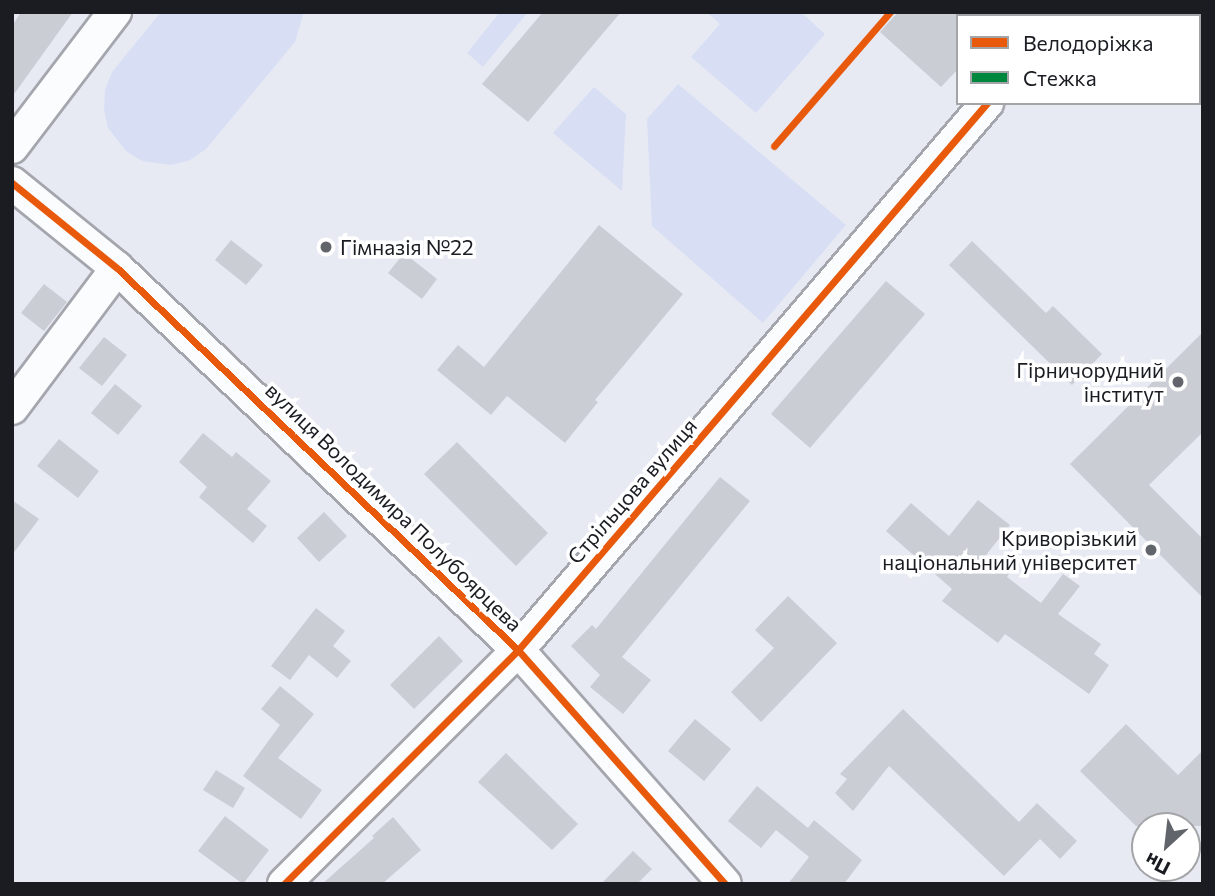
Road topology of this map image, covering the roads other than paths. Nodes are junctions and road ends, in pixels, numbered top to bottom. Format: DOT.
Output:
graph roads {
  1 [pos="115,12"];
  2 [pos="985,105"];
  3 [pos="12,147"];
  4 [pos="12,183"];
  5 [pos="117,268"];
  6 [pos="12,408"];
  7 [pos="519,650"];
  8 [pos="284,884"];
  9 [pos="725,884"];
  1 -- 3 [label="street"];
  2 -- 7 [label="street, Стрільцова вулиця"];
  4 -- 5 [label="street, вулиця Володимира Полубоярцева"];
  5 -- 6 [label="street"];
  5 -- 7 [label="street, вулиця Володимира Полубоярцева"];
  7 -- 8 [label="street, Стрільцова вулиця"];
  7 -- 9 [label="street, вулиця Володимира Полубоярцева"];
}
